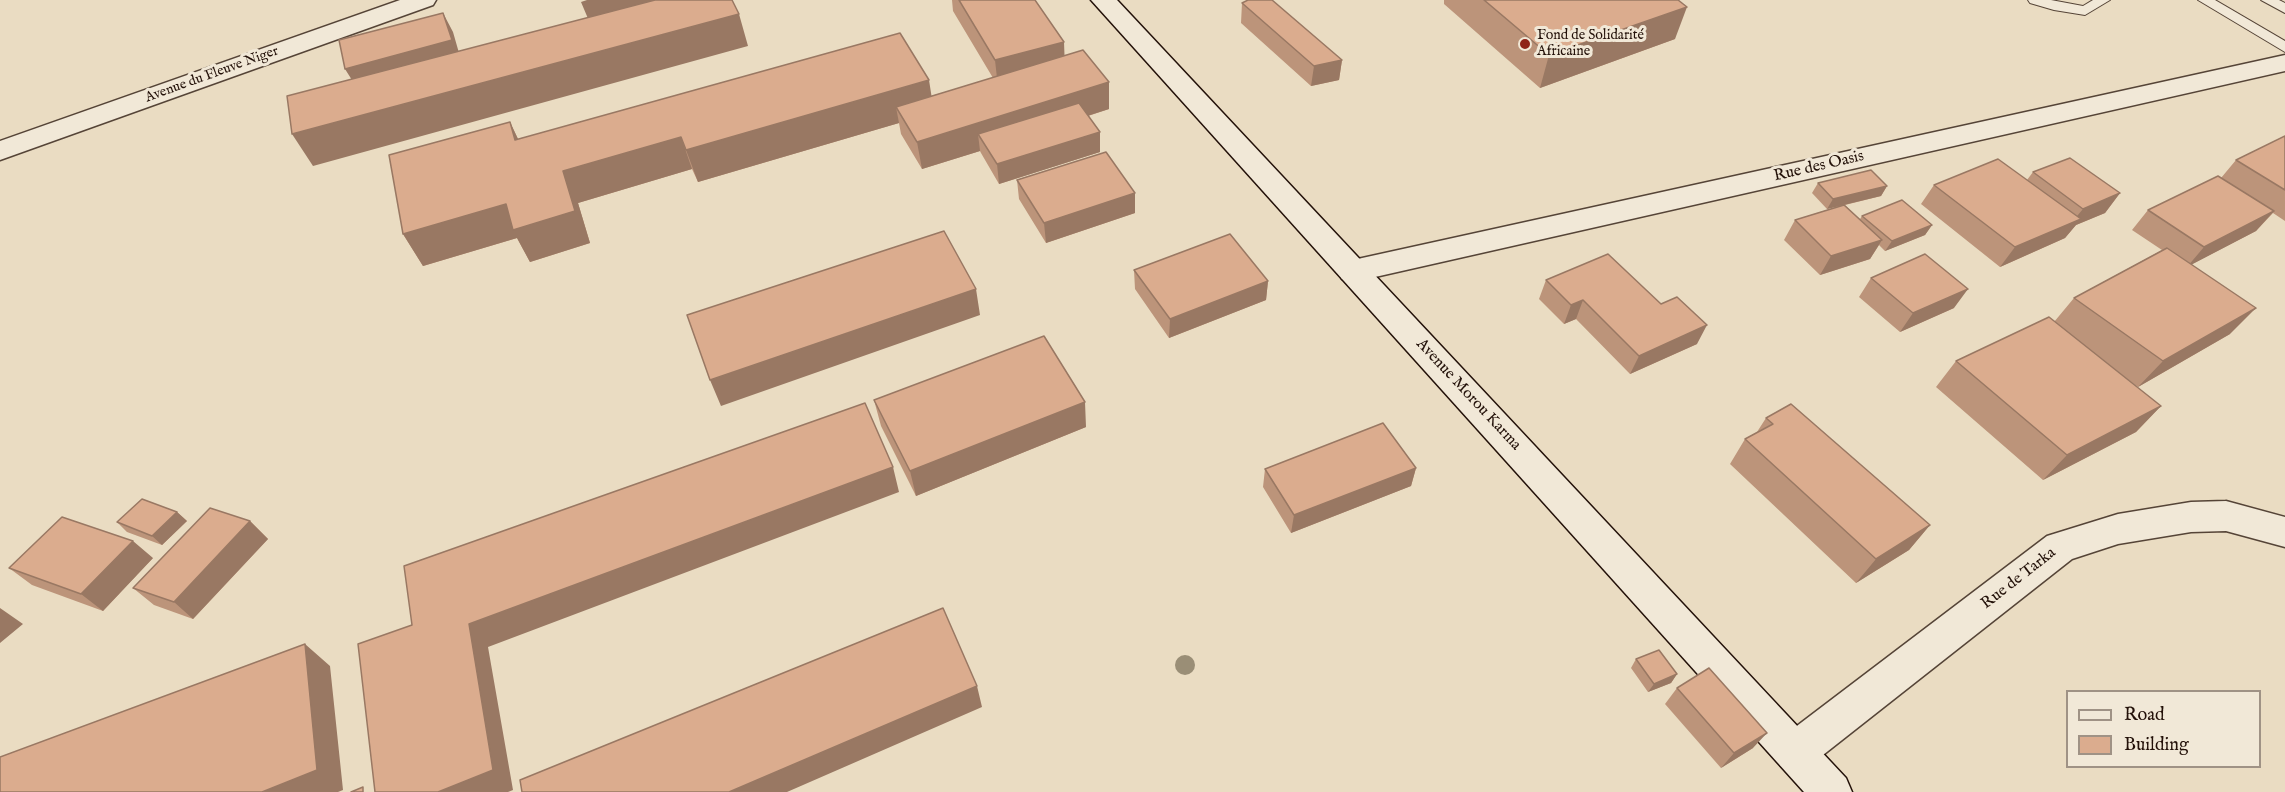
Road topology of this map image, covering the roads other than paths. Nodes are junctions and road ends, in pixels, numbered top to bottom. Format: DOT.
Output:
graph roads {
  1 [pos="424,0"];
  2 [pos="1103,0"];
  3 [pos="2035,0"];
  4 [pos="2103,0"];
  5 [pos="2205,0"];
  6 [pos="2268,0"];
  7 [pos="2285,9"];
  8 [pos="2285,47"];
  9 [pos="2285,63"];
  10 [pos="0,151"];
  11 [pos="1353,271"];
  12 [pos="2285,532"];
  13 [pos="1795,752"];
  14 [pos="1831,792"];
  1 -- 10 [label="street, Avenue du Fleuve Niger"];
  2 -- 11 [label="street, Avenue Morou Karma"];
  3 -- 4 [label="lane"];
  5 -- 8 [label="lane"];
  6 -- 7 [label="lane"];
  9 -- 11 [label="street, Rue des Oasis"];
  11 -- 13 [label="street, Avenue Morou Karma"];
  12 -- 13 [label="street, Rue de Tarka"];
  13 -- 14 [label="street, Avenue Morou Karma"];
}
